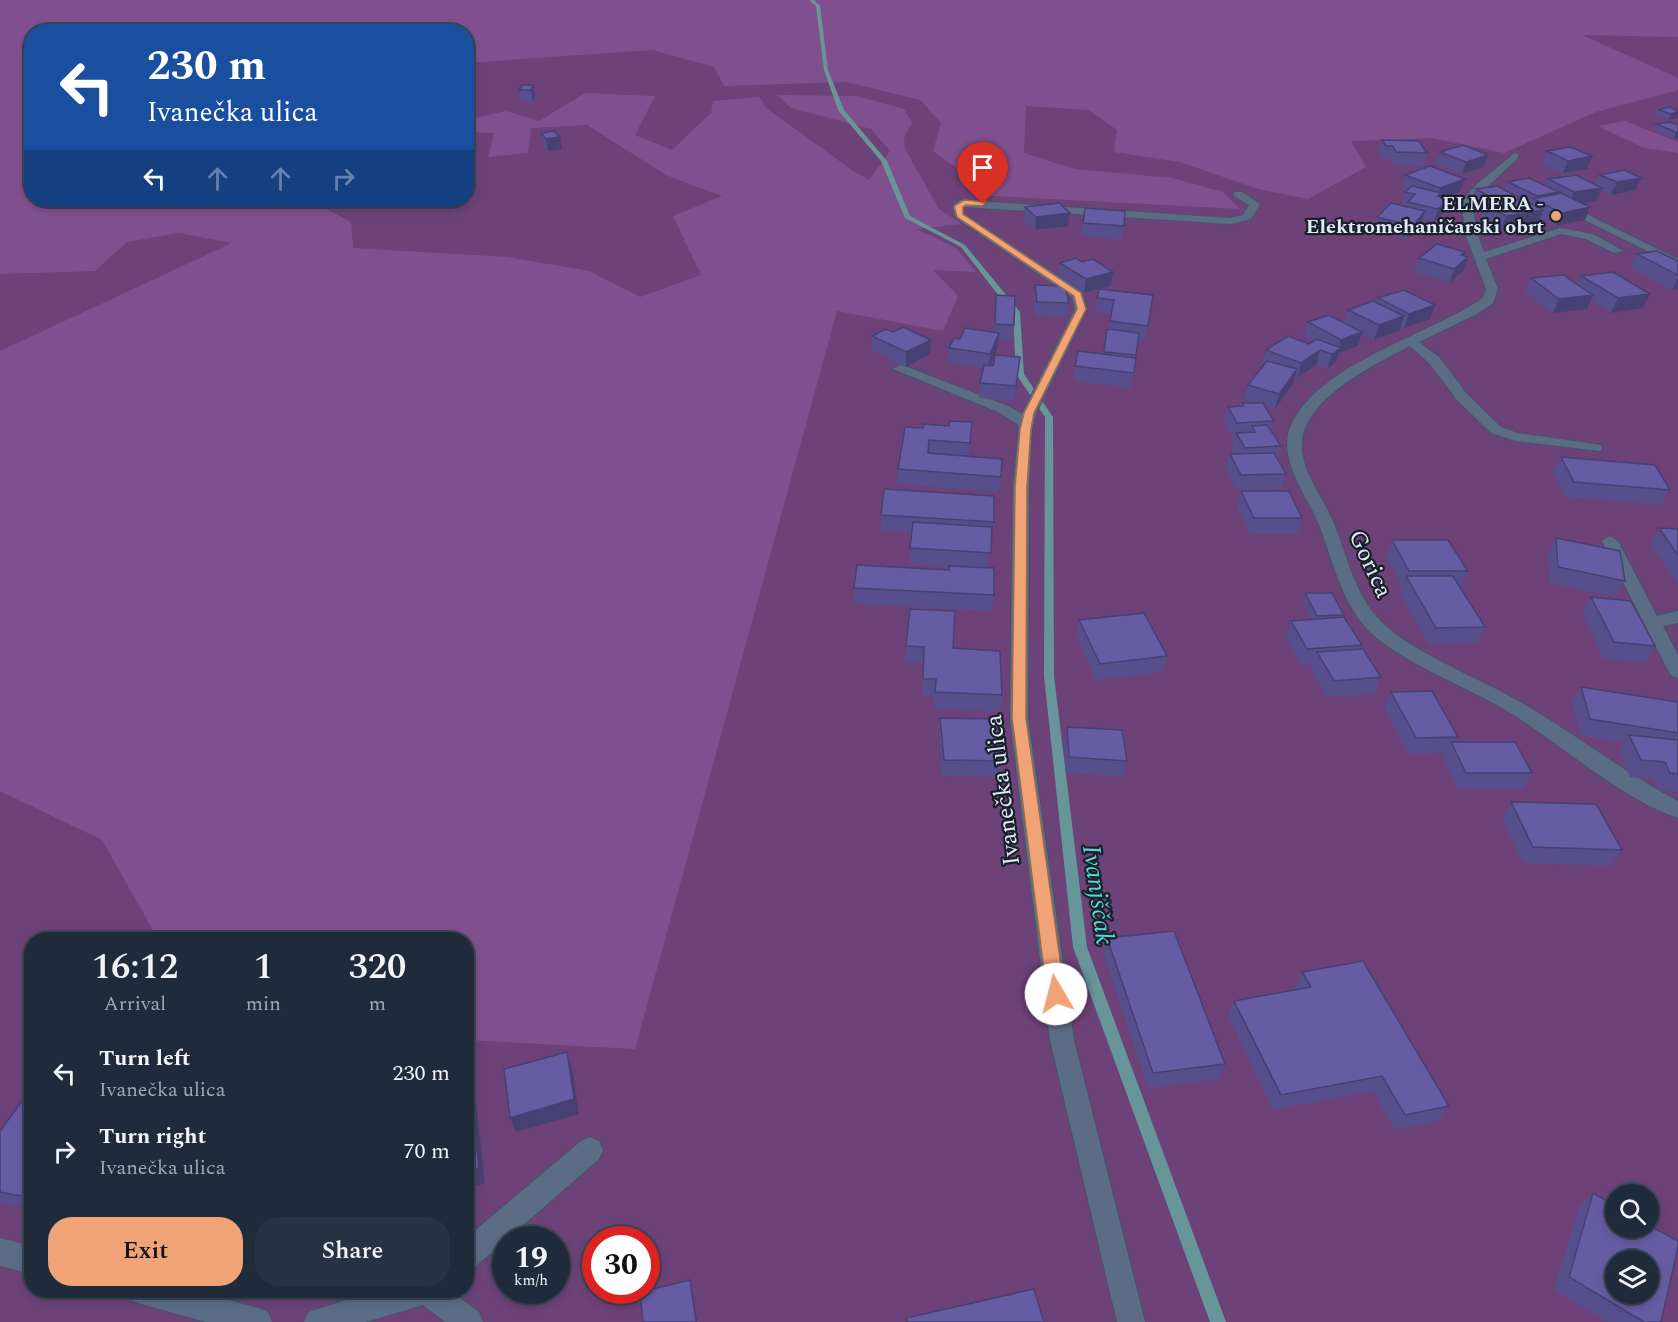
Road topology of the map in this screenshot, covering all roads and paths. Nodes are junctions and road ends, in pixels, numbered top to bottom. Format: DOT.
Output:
graph roads {
  1 [pos="1515,156"];
  2 [pos="1238,194"];
  3 [pos="1550,199"];
  4 [pos="1618,251"];
  5 [pos="1482,257"];
  6 [pos="1678,263"];
  7 [pos="1412,342"];
  8 [pos="900,369"];
  9 [pos="1028,418"];
  10 [pos="1595,448"];
  11 [pos="1610,542"];
  12 [pos="1678,617"];
  13 [pos="1651,623"];
  14 [pos="1678,672"];
  15 [pos="1678,810"];
  16 [pos="590,1150"];
  17 [pos="474,1249"];
  18 [pos="0,1252"];
  19 [pos="24,1258"];
  20 [pos="170,1298"];
  21 [pos="400,1298"];
  22 [pos="438,1298"];
  23 [pos="258,1322"];
  24 [pos="318,1322"];
  25 [pos="469,1322"];
  26 [pos="1131,1322"];
  1 -- 5 [label="street, Gorica"];
  2 -- 9 [label="street, Ivanečka ulica"];
  3 -- 6 [label="street"];
  4 -- 5 [label="street"];
  5 -- 7 [label="street, Gorica"];
  7 -- 10 [label="street"];
  7 -- 15 [label="street, Gorica"];
  8 -- 9 [label="street"];
  9 -- 26 [label="street, Ivanečka ulica"];
  11 -- 13 [label="street"];
  12 -- 13 [label="street"];
  13 -- 14 [label="street"];
  16 -- 17 [label="street"];
  18 -- 19 [label="street"];
  20 -- 23 [label="street"];
  21 -- 24 [label="street"];
  22 -- 25 [label="street"];
}
